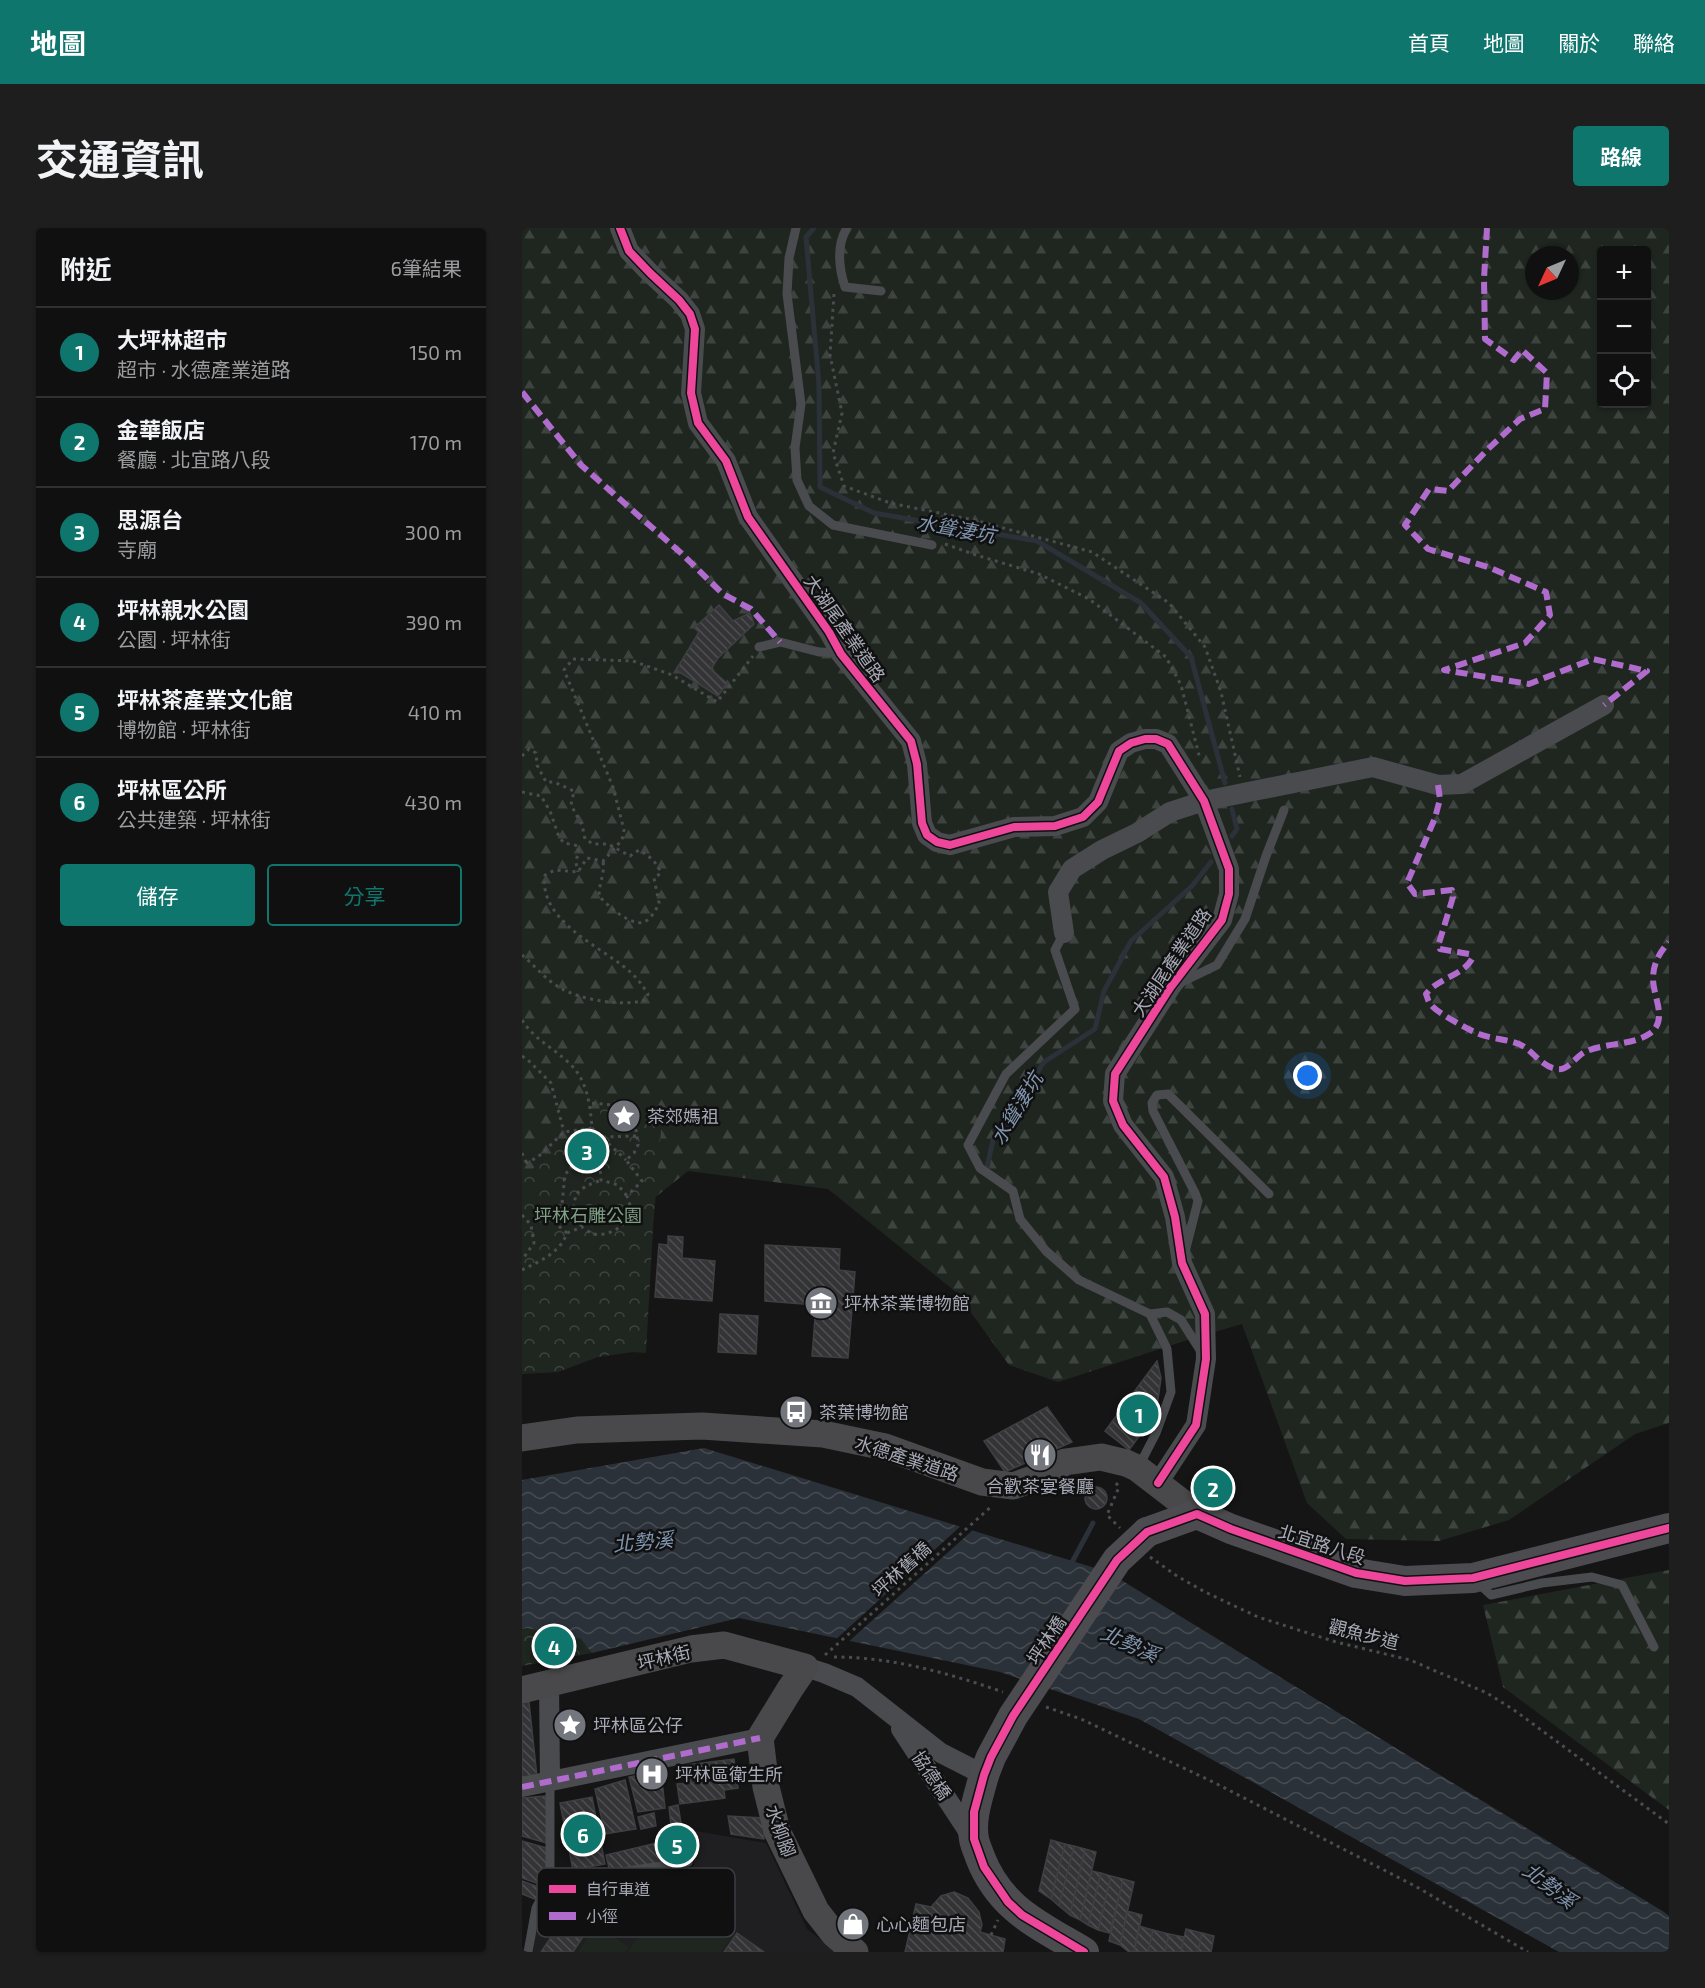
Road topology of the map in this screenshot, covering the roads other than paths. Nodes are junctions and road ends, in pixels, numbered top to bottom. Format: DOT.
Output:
graph roads {
  1 [pos="620,228"];
  2 [pos="796,228"];
  3 [pos="847,228"];
  4 [pos="881,291"];
  5 [pos="932,545"];
  6 [pos="759,647"];
  7 [pos="841,654"];
  8 [pos="1604,705"];
  9 [pos="1204,801"];
  10 [pos="1284,810"];
  11 [pos="1064,933"];
  12 [pos="1170,988"];
  13 [pos="1269,1194"];
  14 [pos="1182,1263"];
  15 [pos="1150,1314"];
  16 [pos="1206,1359"];
  17 [pos="522,1438"];
  18 [pos="1148,1475"];
  19 [pos="1197,1514"];
  20 [pos="1669,1528"];
  21 [pos="1473,1578"];
  22 [pos="1654,1647"];
  23 [pos="814,1662"];
  24 [pos="549,1684"];
  25 [pos="522,1690"];
  26 [pos="889,1712"];
  27 [pos="760,1738"];
  28 [pos="984,1775"];
  29 [pos="550,1780"];
  30 [pos="522,1787"];
  31 [pos="685,1834"];
  32 [pos="974,1839"];
  33 [pos="550,1868"];
  34 [pos="652,1868"];
  35 [pos="537,1906"];
  36 [pos="528,1952"];
  37 [pos="855,1952"];
  38 [pos="1084,1952"];
  1 -- 7 [label="street, 大湖尾產業道路"];
  2 -- 5 [label="lane"];
  3 -- 4 [label="lane"];
  6 -- 7 [label="lane"];
  7 -- 9 [label="street, 大湖尾產業道路"];
  8 -- 9 [label="street"];
  9 -- 11 [label="street"];
  9 -- 12 [label="street, 大湖尾產業道路"];
  10 -- 12 [label="lane"];
  11 -- 15 [label="lane"];
  12 -- 14 [label="street, 大湖尾產業道路"];
  13 -- 14 [label="lane"];
  14 -- 16 [label="street, 大湖尾產業道路"];
  15 -- 16 [label="lane"];
  15 -- 18 [label="lane"];
  16 -- 18 [label="street, 大湖尾產業道路"];
  17 -- 18 [label="street, 水德產業道路"];
  18 -- 19 [label="street, 水德產業道路"];
  19 -- 21 [label="main road, 北宜路八段"];
  19 -- 28 [label="main road, 坪林橋, bridge"];
  20 -- 21 [label="main road, 北宜路八段"];
  21 -- 22 [label="lane"];
  23 -- 24 [label="street, 坪林街"];
  23 -- 26 [label="street, 協德橋"];
  23 -- 27 [label="street"];
  24 -- 25 [label="street, 坪林街"];
  24 -- 29 [label="street"];
  26 -- 28 [label="street, 協德橋"];
  26 -- 32 [label="street, 協德橋"];
  27 -- 29 [label="street"];
  27 -- 37 [label="street, 水柳腳"];
  28 -- 32 [label="main road"];
  29 -- 30 [label="street"];
  29 -- 33 [label="lane"];
  31 -- 34 [label="lane"];
  32 -- 38 [label="main road"];
  35 -- 36 [label="lane"];
}
